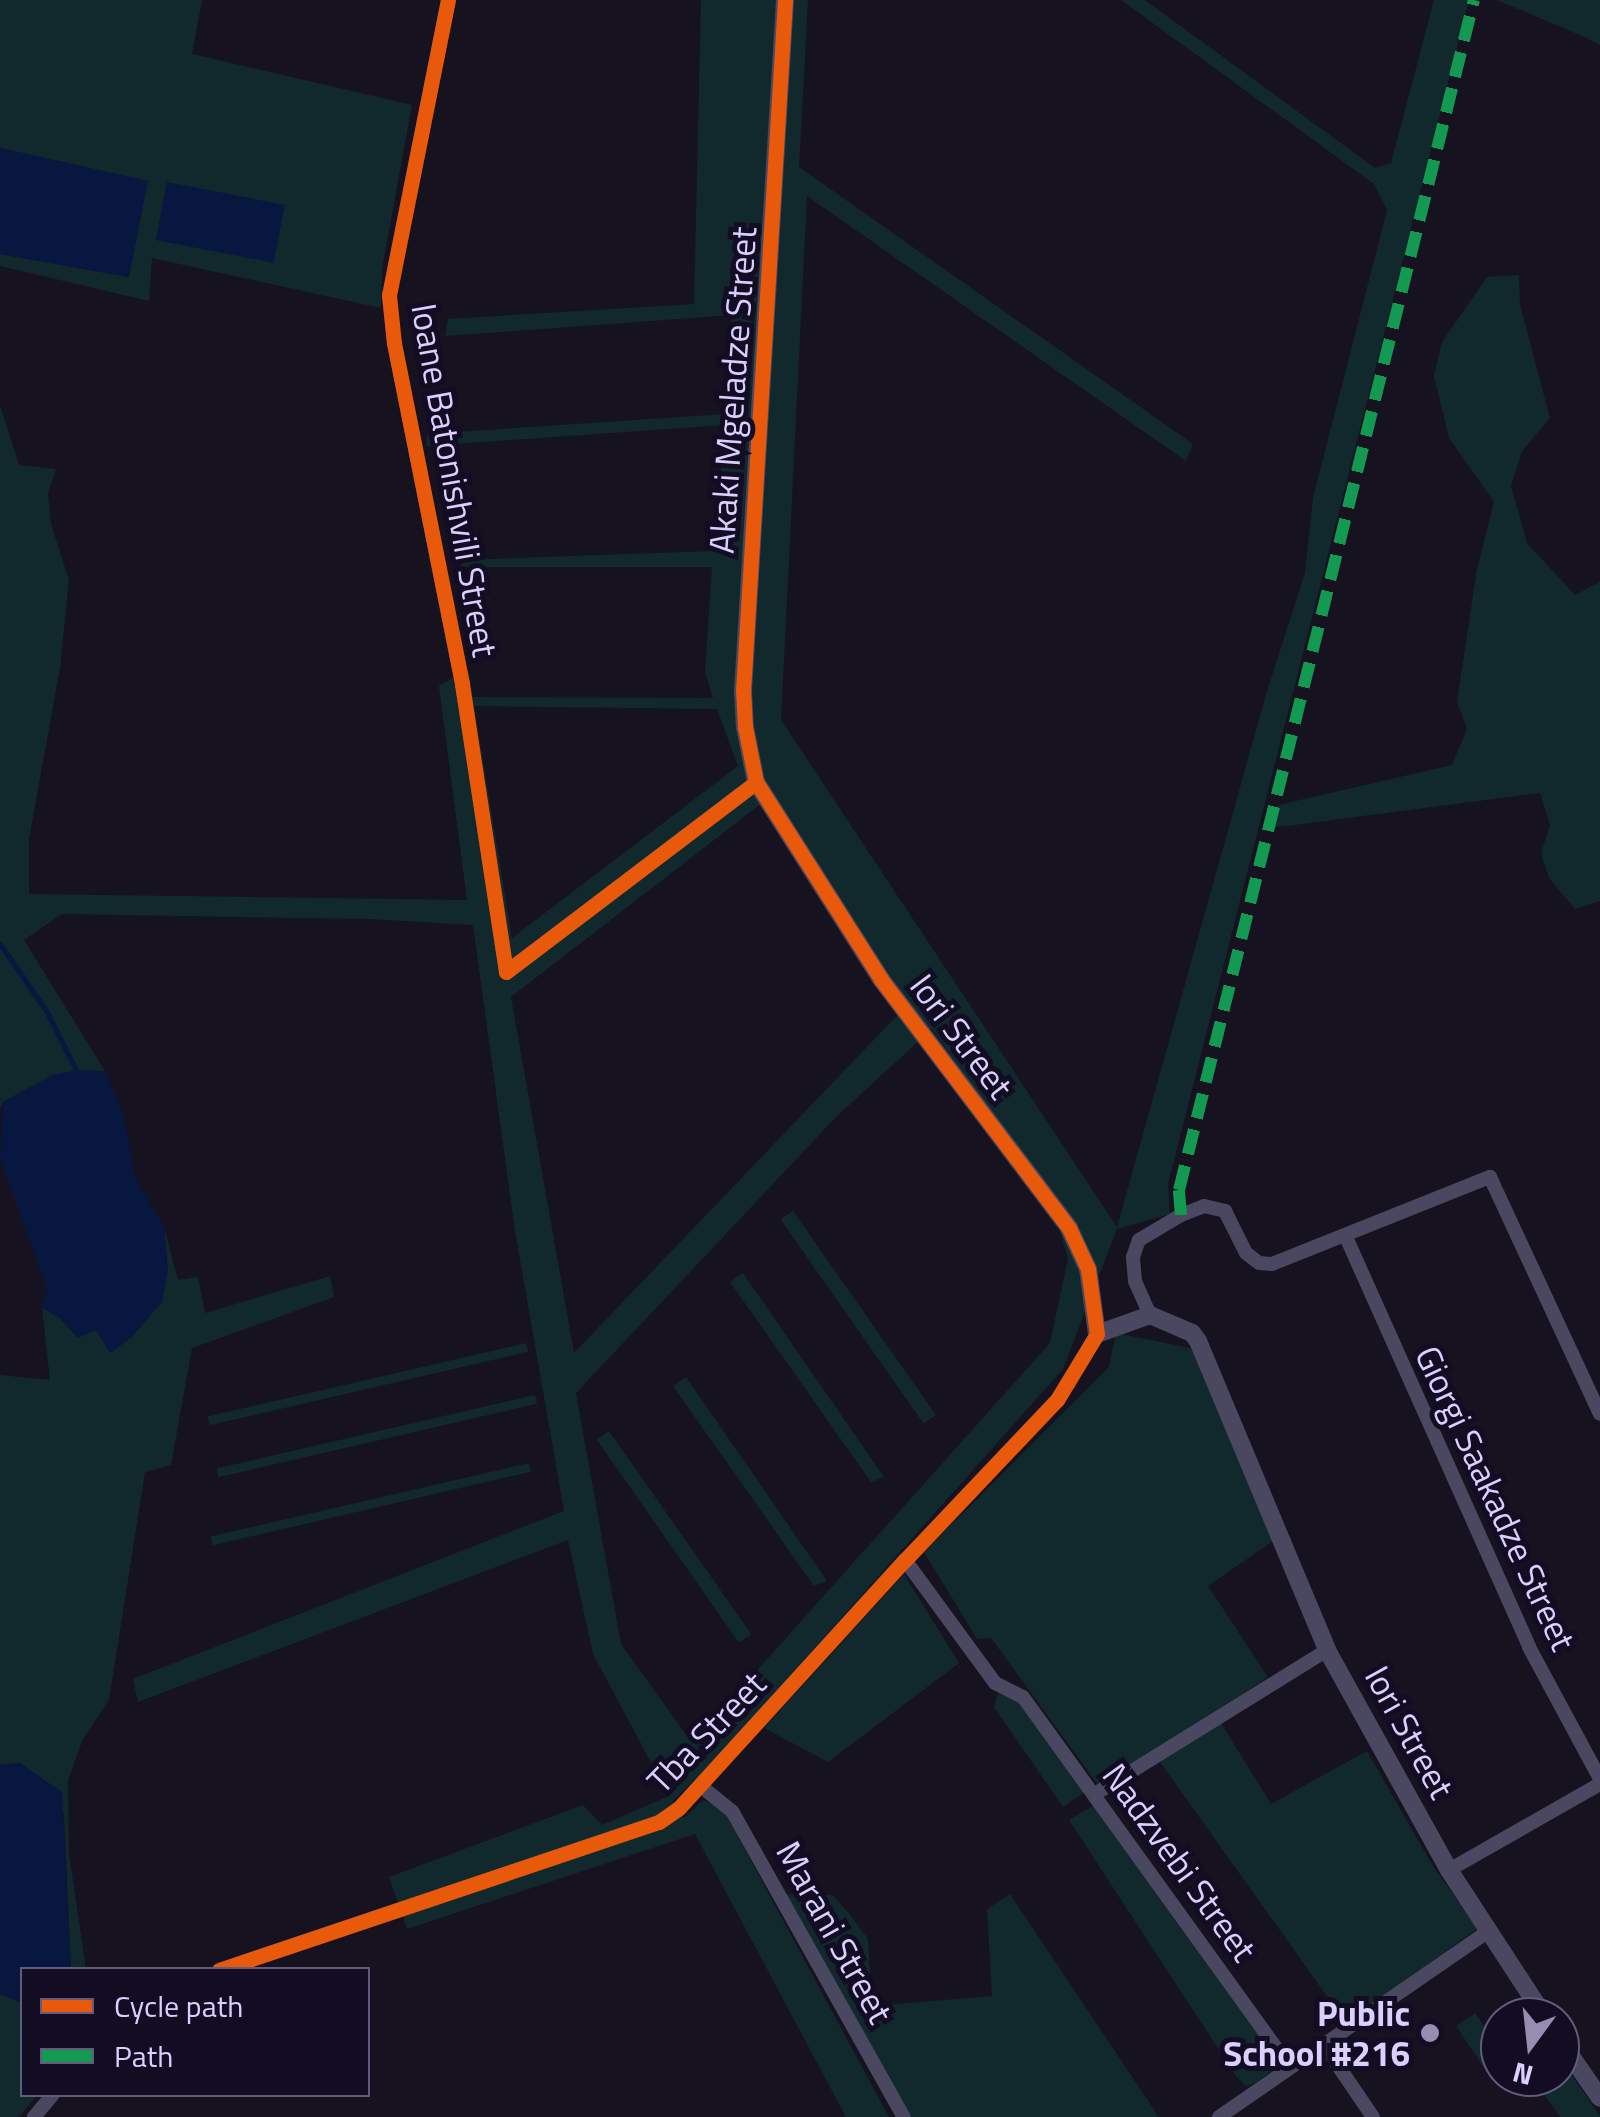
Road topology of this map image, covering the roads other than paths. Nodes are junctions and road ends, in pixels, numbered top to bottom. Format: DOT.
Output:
graph roads {
  1 [pos="448,0"];
  2 [pos="784,0"];
  3 [pos="756,782"];
  4 [pos="1346,1237"];
  5 [pos="1150,1314"];
  6 [pos="1096,1334"];
  7 [pos="1600,1414"];
  8 [pos="905,1560"];
  9 [pos="1327,1650"];
  10 [pos="1600,1782"];
  11 [pos="702,1787"];
  12 [pos="1095,1794"];
  13 [pos="1450,1870"];
  14 [pos="1487,1932"];
  15 [pos="228,1967"];
  16 [pos="1531,1997"];
  17 [pos="1324,2045"];
  18 [pos="1290,2068"];
  19 [pos="1580,2069"];
  20 [pos="51,2097"];
  21 [pos="1600,2098"];
  22 [pos="34,2117"];
  23 [pos="904,2117"];
  24 [pos="1219,2117"];
  25 [pos="1373,2117"];
  1 -- 3 [label="street, Ioane Batonishvili Street"];
  2 -- 3 [label="street, Akaki Mgeladze Street"];
  3 -- 6 [label="street, Iori Street"];
  4 -- 5 [label="street"];
  4 -- 7 [label="street"];
  4 -- 10 [label="street, Giorgi Saakadze Street"];
  5 -- 6 [label="street"];
  5 -- 9 [label="street, Iori Street"];
  6 -- 8 [label="street, Tba Street"];
  8 -- 11 [label="street, Tba Street"];
  8 -- 12 [label="street, Nadzvebi Street"];
  9 -- 12 [label="street"];
  9 -- 13 [label="street, Iori Street"];
  10 -- 13 [label="street"];
  11 -- 15 [label="street, Tba Street"];
  11 -- 23 [label="street, Marani Street"];
  12 -- 18 [label="street, Nadzvebi Street"];
  13 -- 14 [label="street, Iori Street"];
  14 -- 16 [label="street, Iori Street"];
  14 -- 17 [label="street"];
  17 -- 18 [label="street"];
  17 -- 25 [label="street"];
  18 -- 24 [label="street"];
  19 -- 21 [label="street"];
  20 -- 22 [label="street"];
}
